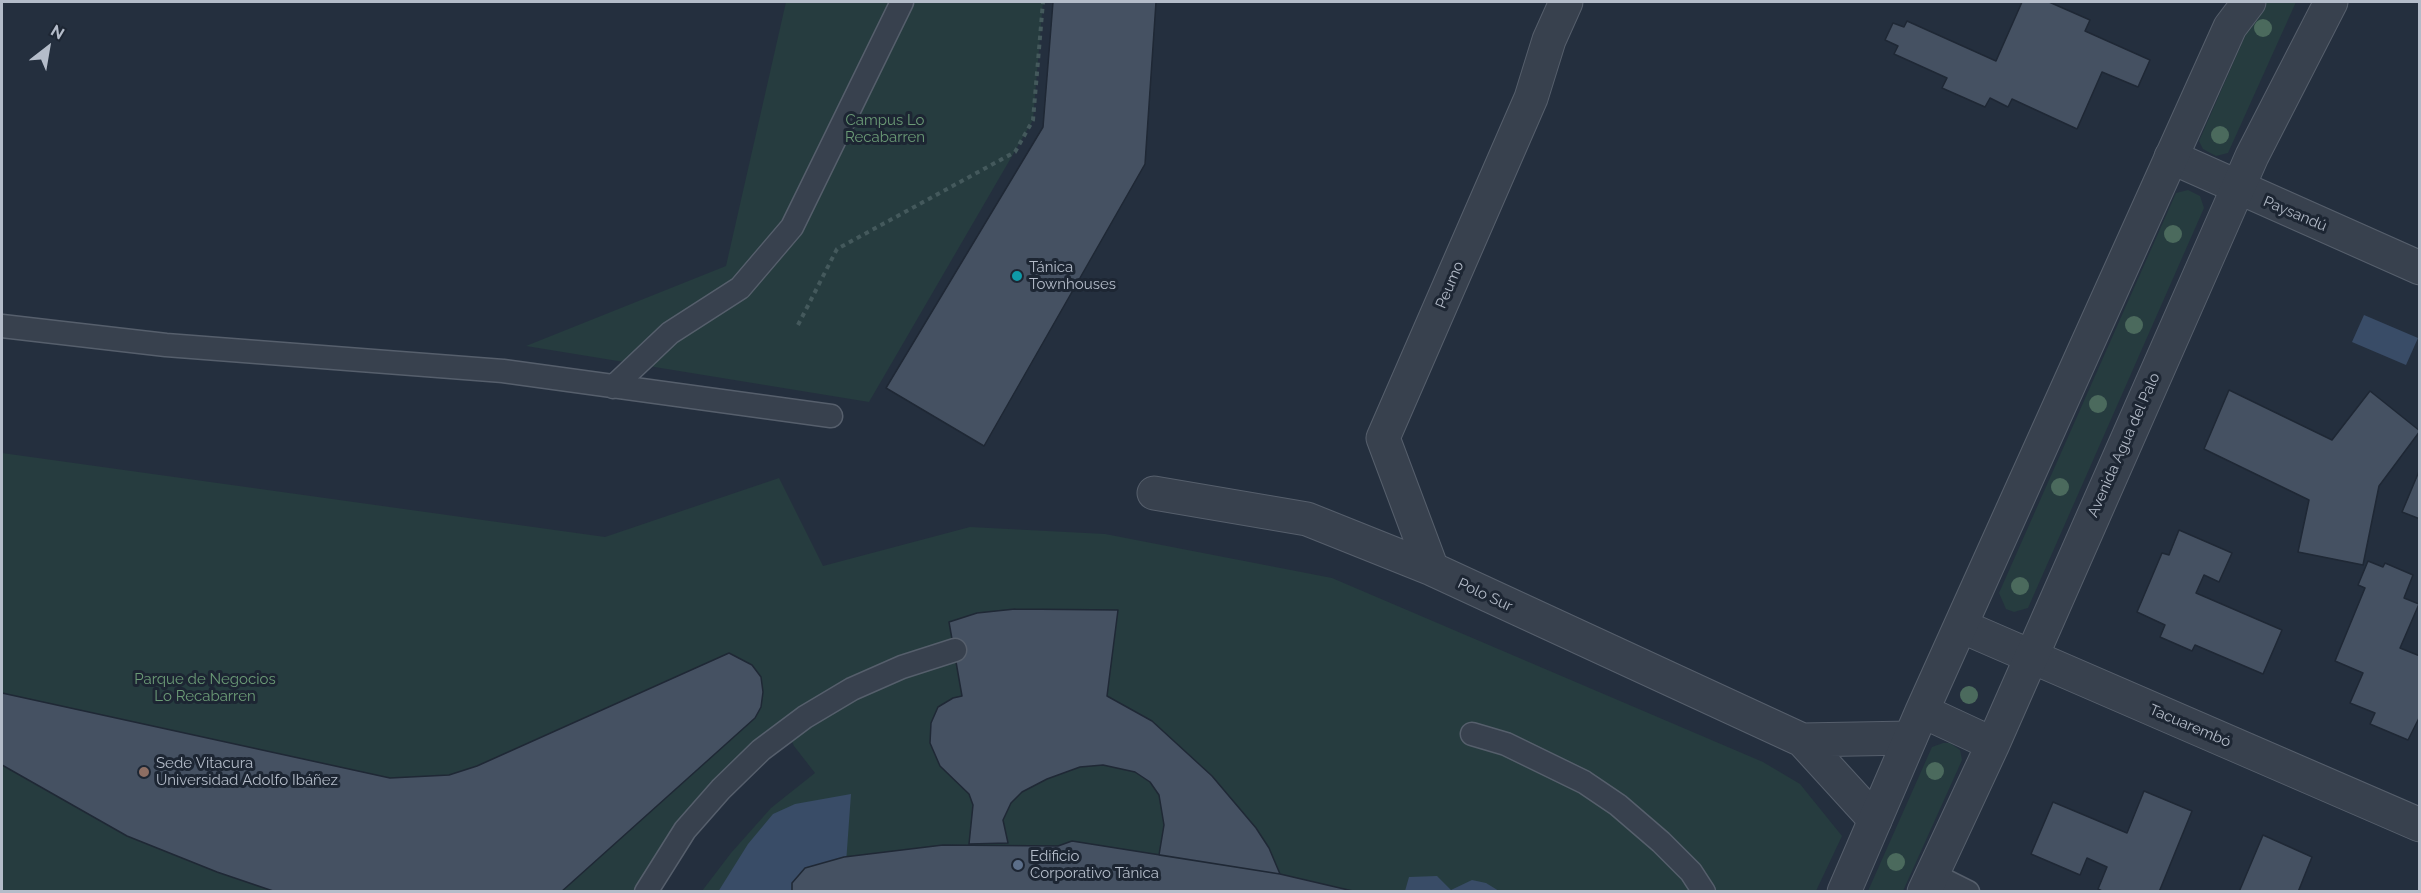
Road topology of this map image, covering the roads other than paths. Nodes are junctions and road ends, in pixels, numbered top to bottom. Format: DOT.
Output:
graph roads {
  1 [pos="902,2"];
  2 [pos="1566,2"];
  3 [pos="2248,2"];
  4 [pos="2331,2"];
  5 [pos="2235,14"];
  6 [pos="2171,157"];
  7 [pos="2237,189"];
  8 [pos="2420,268"];
  9 [pos="2,326"];
  10 [pos="613,387"];
  11 [pos="831,416"];
  12 [pos="1154,493"];
  13 [pos="1432,569"];
  14 [pos="1961,626"];
  15 [pos="955,650"];
  16 [pos="2031,657"];
  17 [pos="1916,724"];
  18 [pos="1472,734"];
  19 [pos="1802,740"];
  20 [pos="1993,744"];
  21 [pos="1875,820"];
  22 [pos="2420,825"];
  23 [pos="1928,883"];
  24 [pos="646,891"];
  25 [pos="1704,891"];
  26 [pos="1844,891"];
  27 [pos="1968,891"];
  1 -- 10 [label="lane"];
  2 -- 13 [label="street, Peumo"];
  3 -- 5 [label="street"];
  4 -- 7 [label="street, Avenida Agua del Palo"];
  5 -- 6 [label="street"];
  6 -- 7 [label="street, Paysandú"];
  6 -- 14 [label="street"];
  7 -- 8 [label="street, Paysandú"];
  7 -- 16 [label="street, Avenida Agua del Palo"];
  9 -- 10 [label="lane"];
  10 -- 11 [label="lane"];
  12 -- 13 [label="street, Polo Sur"];
  13 -- 19 [label="street, Polo Sur"];
  14 -- 16 [label="street, Tacuarembó"];
  14 -- 17 [label="street"];
  15 -- 24 [label="lane"];
  16 -- 20 [label="street, Avenida Agua del Palo"];
  16 -- 22 [label="street, Tacuarembó"];
  17 -- 19 [label="street, Polo Sur"];
  17 -- 20 [label="street"];
  17 -- 21 [label="street"];
  18 -- 25 [label="lane"];
  19 -- 21 [label="street, Polo Sur"];
  20 -- 23 [label="street, Avenida Agua del Palo"];
  21 -- 26 [label="street"];
  23 -- 27 [label="lane"];
}
